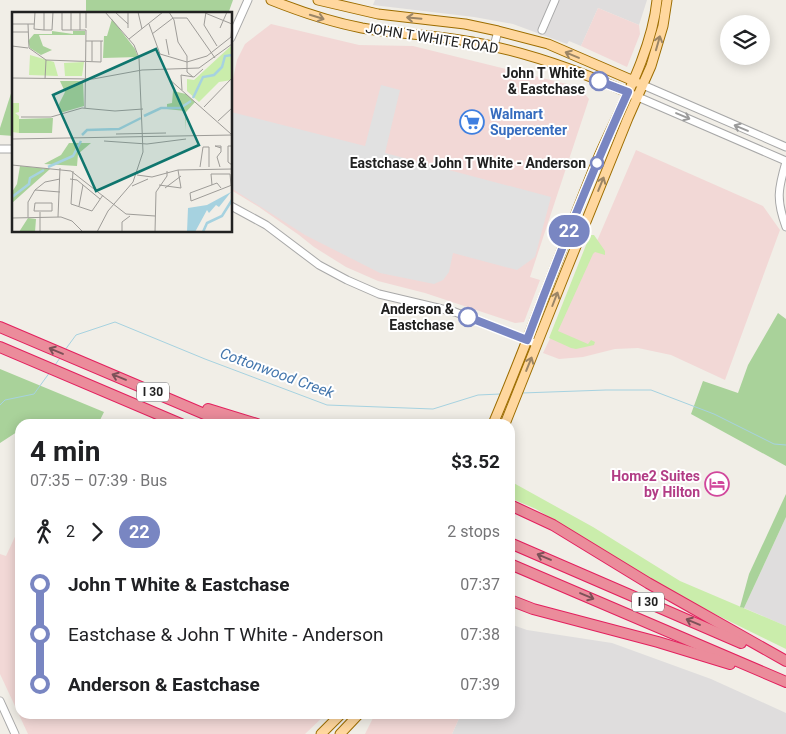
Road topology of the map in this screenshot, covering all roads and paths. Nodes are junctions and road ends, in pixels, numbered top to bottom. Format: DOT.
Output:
graph roads {
  1 [pos="248,0"];
  2 [pos="271,0"];
  3 [pos="318,0"];
  4 [pos="555,0"];
  5 [pos="656,0"];
  6 [pos="667,0"];
  7 [pos="542,30"];
  8 [pos="498,31"];
  9 [pos="232,36"];
  10 [pos="494,46"];
  11 [pos="633,81"];
  12 [pos="643,85"];
  13 [pos="628,92"];
  14 [pos="638,97"];
  15 [pos="786,147"];
  16 [pos="786,161"];
  17 [pos="232,207"];
  18 [pos="573,221"];
  19 [pos="585,225"];
  20 [pos="786,227"];
  21 [pos="0,327"];
  22 [pos="527,340"];
  23 [pos="537,344"];
  24 [pos="0,347"];
  25 [pos="78,380"];
  26 [pos="156,392"];
  27 [pos="155,419"];
  28 [pos="169,419"];
  29 [pos="217,419"];
  30 [pos="241,419"];
  31 [pos="495,419"];
  32 [pos="507,419"];
  33 [pos="515,507"];
  34 [pos="515,545"];
  35 [pos="515,566"];
  36 [pos="515,602"];
  37 [pos="786,662"];
  38 [pos="782,680"];
  39 [pos="0,701"];
  40 [pos="336,719"];
  41 [pos="355,719"];
  42 [pos="356,719"];
  43 [pos="15,734"];
  44 [pos="321,734"];
  45 [pos="340,734"];
  46 [pos="347,734"];
  1 -- 9 [label="street"];
  2 -- 10 [label="main road, JOHN T WHITE ROAD, one-way"];
  8 -- 3 [label="main road, JOHN T WHITE ROAD, one-way"];
  4 -- 7 [label="street"];
  5 -- 11 [label="main road"];
  12 -- 6 [label="main road, one-way"];
  8 -- 10 [label="street"];
  11 -- 8 [label="main road, JOHN T WHITE ROAD, one-way"];
  10 -- 13 [label="main road, JOHN T WHITE ROAD"];
  11 -- 12 [label="main road, JOHN T WHITE ROAD"];
  11 -- 13 [label="main road"];
  12 -- 14 [label="main road"];
  15 -- 12 [label="street, JOHN T WHITE ROAD, one-way"];
  13 -- 14 [label="main road, JOHN T WHITE ROAD"];
  13 -- 18 [label="main road"];
  14 -- 16 [label="street, JOHN T WHITE ROAD, one-way"];
  19 -- 14 [label="main road, one-way"];
  16 -- 20 [label="street"];
  17 -- 22 [label="street"];
  18 -- 19 [label="main road"];
  18 -- 22 [label="main road"];
  23 -- 19 [label="main road, one-way"];
  26 -- 21 [label="highway, I 30, one-way"];
  22 -- 23 [label="street"];
  22 -- 31 [label="main road"];
  32 -- 23 [label="main road, one-way"];
  24 -- 25 [label="highway, I 30"];
  25 -- 27 [label="highway"];
  25 -- 28 [label="highway, I 30"];
  26 -- 29 [label="highway, I 30"];
  26 -- 30 [label="highway"];
  33 -- 37 [label="highway"];
  37 -- 34 [label="highway, I 30, one-way"];
  35 -- 38 [label="highway, I 30, one-way"];
  36 -- 38 [label="highway"];
  39 -- 43 [label="street"];
  40 -- 44 [label="main road"];
  41 -- 45 [label="main road"];
  42 -- 46 [label="main road"];
}
